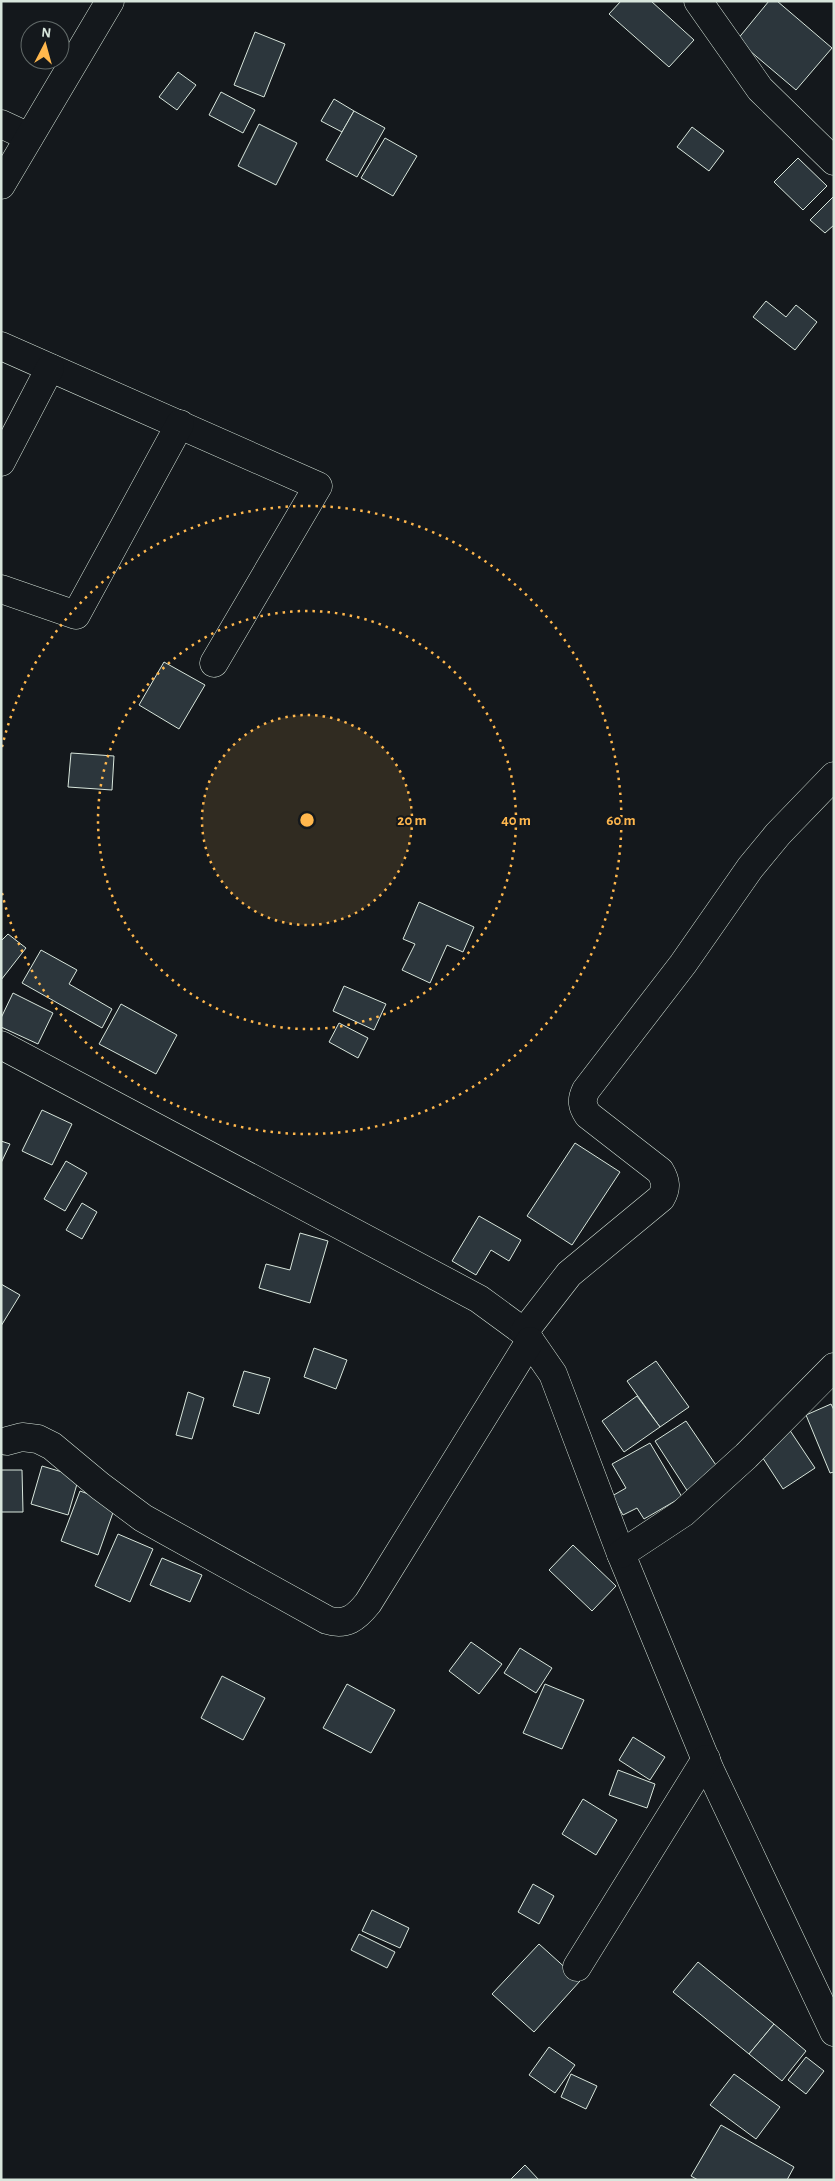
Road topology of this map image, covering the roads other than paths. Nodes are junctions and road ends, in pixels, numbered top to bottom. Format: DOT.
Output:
graph roads {
  1 [pos="110,1"];
  2 [pos="698,1"];
  3 [pos="1,124"];
  4 [pos="29,138"];
  5 [pos="834,161"];
  6 [pos="1,185"];
  7 [pos="1,346"];
  8 [pos="50,368"];
  9 [pos="180,424"];
  10 [pos="1,462"];
  11 [pos="1,589"];
  12 [pos="214,663"];
  13 [pos="834,776"];
  14 [pos="1,1045"];
  15 [pos="527,1336"];
  16 [pos="834,1366"];
  17 [pos="7,1441"];
  18 [pos="621,1554"];
  19 [pos="706,1759"];
  20 [pos="577,1967"];
  21 [pos="834,2032"];
  1 -- 4 [label="street"];
  2 -- 5 [label="street"];
  3 -- 4 [label="street"];
  4 -- 6 [label="street"];
  7 -- 8 [label="street"];
  8 -- 9 [label="street"];
  8 -- 10 [label="street"];
  9 -- 11 [label="street"];
  9 -- 12 [label="street"];
  13 -- 15 [label="street"];
  14 -- 15 [label="street"];
  15 -- 17 [label="street"];
  15 -- 18 [label="street"];
  16 -- 18 [label="street"];
  18 -- 19 [label="street"];
  19 -- 20 [label="street"];
  19 -- 21 [label="street"];
}
